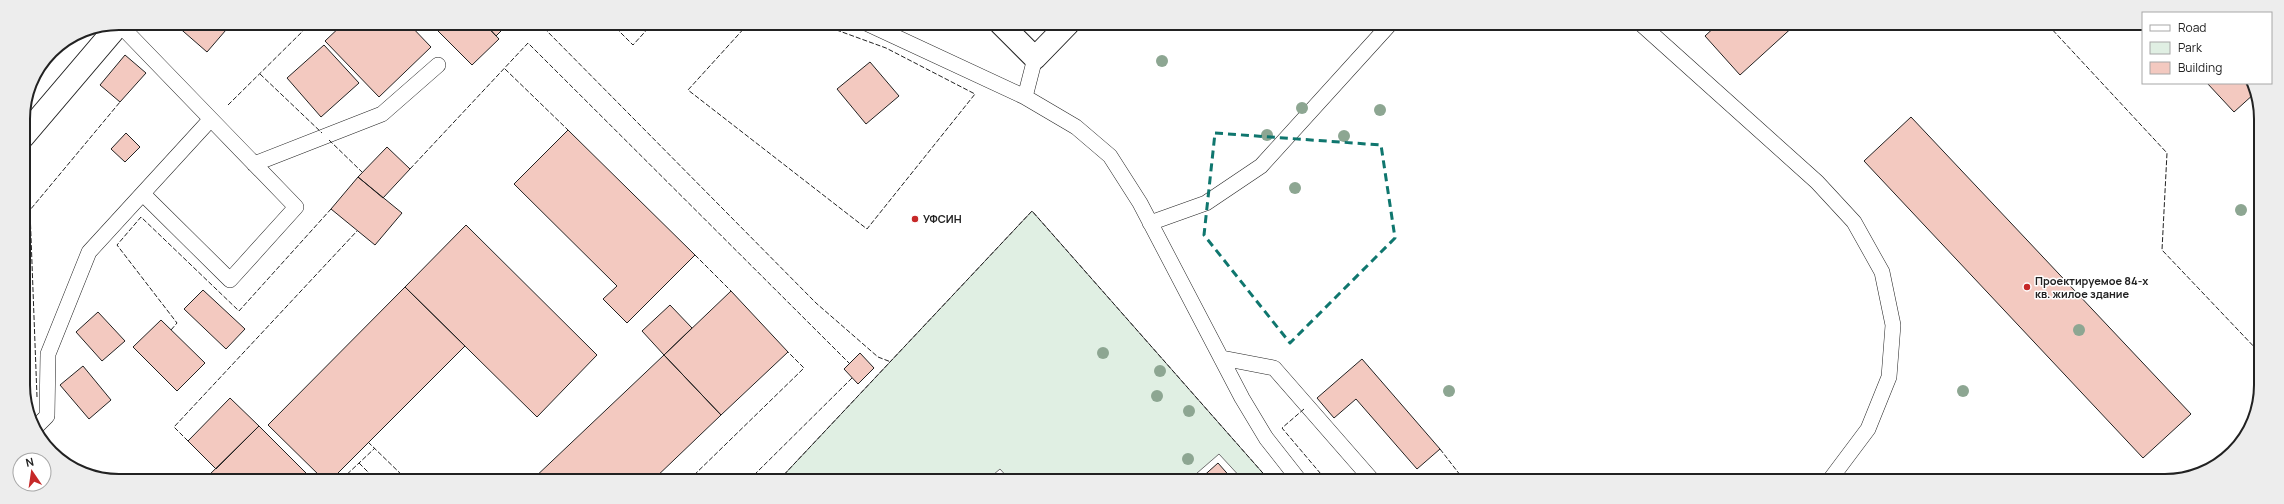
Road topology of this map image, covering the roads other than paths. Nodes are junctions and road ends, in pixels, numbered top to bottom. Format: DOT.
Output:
graph roads {
  1 [pos="115,30"];
  2 [pos="126,30"];
  3 [pos="881,30"];
  4 [pos="1007,30"];
  5 [pos="1062,30"];
  6 [pos="1385,30"];
  7 [pos="1648,30"];
  8 [pos="1035,58"];
  9 [pos="438,65"];
  10 [pos="1025,97"];
  11 [pos="210,120"];
  12 [pos="30,129"];
  13 [pos="254,164"];
  14 [pos="143,194"];
  15 [pos="1150,223"];
  16 [pos="1222,358"];
  17 [pos="39,424"];
  18 [pos="1294,474"];
  19 [pos="1367,474"];
  20 [pos="1834,474"];
  1 -- 12 [label="street"];
  2 -- 11 [label="lane"];
  3 -- 10 [label="lane"];
  4 -- 8 [label="street"];
  5 -- 8 [label="street"];
  6 -- 15 [label="lane"];
  7 -- 20 [label="lane"];
  8 -- 10 [label="lane"];
  9 -- 13 [label="lane"];
  10 -- 15 [label="lane"];
  11 -- 13 [label="lane"];
  11 -- 14 [label="lane"];
  13 -- 14 [label="lane"];
  14 -- 17 [label="lane"];
  15 -- 16 [label="lane"];
  16 -- 18 [label="lane"];
  16 -- 19 [label="lane"];
}
